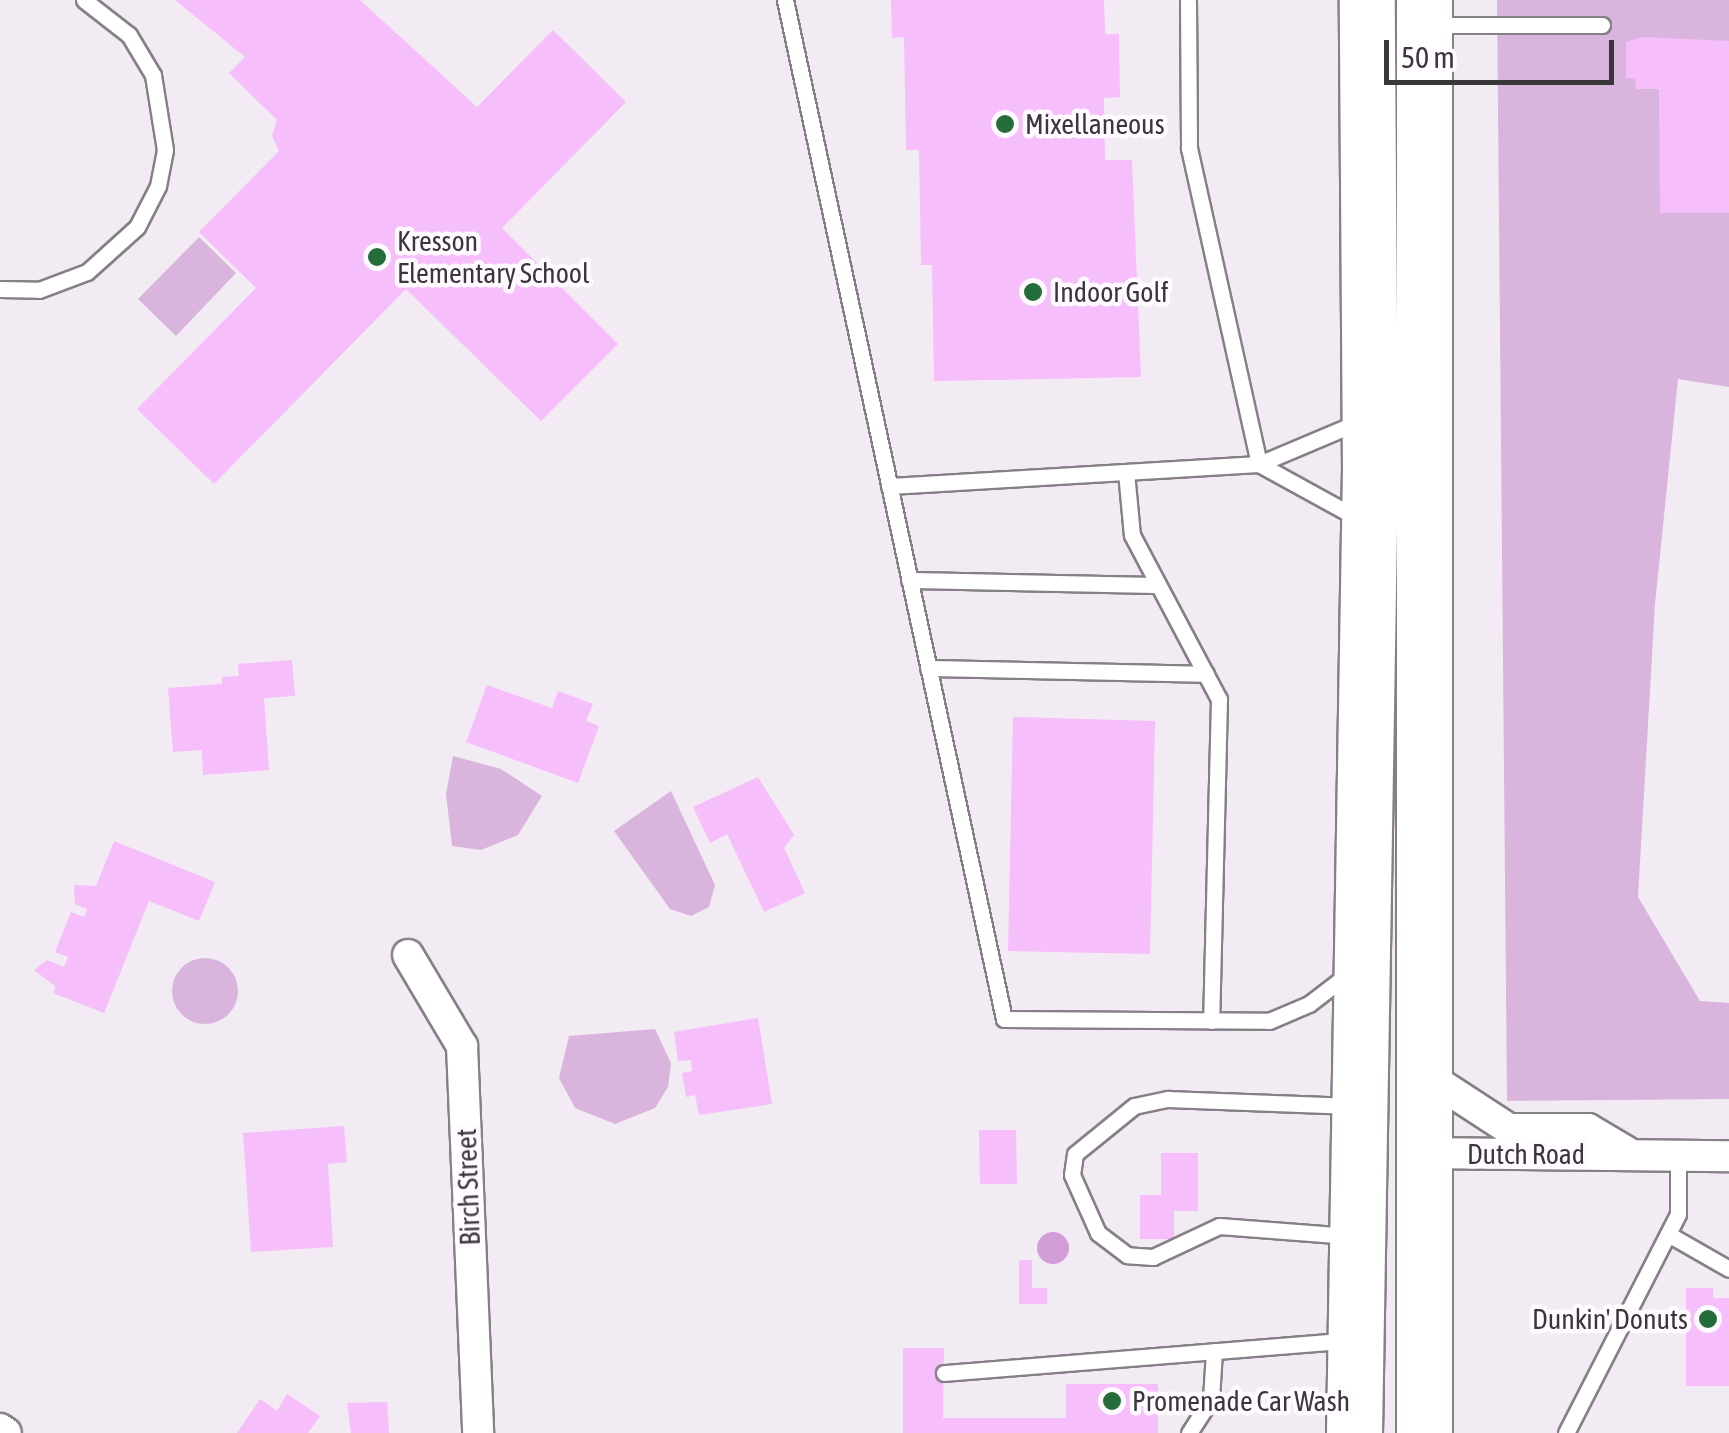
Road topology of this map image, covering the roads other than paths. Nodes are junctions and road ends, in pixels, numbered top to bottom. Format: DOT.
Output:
graph roads {
  1 [pos="84,0"];
  2 [pos="784,0"];
  3 [pos="1188,0"];
  4 [pos="1367,0"];
  5 [pos="1424,12"];
  6 [pos="1602,25"];
  7 [pos="0,290"];
  8 [pos="1370,417"];
  9 [pos="1259,464"];
  10 [pos="1126,472"];
  11 [pos="889,486"];
  12 [pos="1369,525"];
  13 [pos="909,580"];
  14 [pos="1158,585"];
  15 [pos="928,668"];
  16 [pos="1206,674"];
  17 [pos="408,955"];
  18 [pos="1363,971"];
  19 [pos="1211,1021"];
  20 [pos="1423,1073"];
  21 [pos="1356,1106"];
  22 [pos="1422,1153"];
  23 [pos="1630,1154"];
  24 [pos="1678,1155"];
  25 [pos="1729,1156"];
  26 [pos="1668,1234"];
  27 [pos="1355,1236"];
  28 [pos="1729,1268"];
  29 [pos="1355,1340"];
  30 [pos="1214,1351"];
  31 [pos="944,1373"];
  32 [pos="478,1433"];
  33 [pos="1189,1433"];
  34 [pos="1354,1433"];
  35 [pos="1424,1433"];
  36 [pos="1566,1433"];
  1 -- 7 [label="lane"];
  2 -- 11 [label="lane"];
  3 -- 9 [label="lane"];
  4 -- 8 [label="highway"];
  5 -- 6 [label="lane"];
  5 -- 20 [label="highway"];
  8 -- 9 [label="lane"];
  8 -- 12 [label="highway"];
  9 -- 10 [label="lane"];
  9 -- 12 [label="lane"];
  10 -- 11 [label="lane"];
  10 -- 14 [label="lane"];
  11 -- 13 [label="lane"];
  12 -- 18 [label="highway"];
  13 -- 14 [label="lane"];
  13 -- 15 [label="lane"];
  14 -- 16 [label="lane"];
  15 -- 16 [label="lane"];
  15 -- 19 [label="lane"];
  16 -- 19 [label="lane"];
  17 -- 32 [label="street, Birch Street"];
  18 -- 19 [label="lane"];
  18 -- 21 [label="highway"];
  18 -- 22 [label="highway"];
  20 -- 22 [label="highway"];
  20 -- 23 [label="street, Dutch Road"];
  21 -- 27 [label="highway"];
  21 -- 27 [label="lane"];
  22 -- 23 [label="street, Dutch Road"];
  22 -- 35 [label="highway"];
  23 -- 24 [label="street, Dutch Road"];
  24 -- 25 [label="street, Dutch Road"];
  24 -- 26 [label="lane"];
  26 -- 28 [label="lane"];
  26 -- 36 [label="lane"];
  27 -- 29 [label="highway"];
  29 -- 30 [label="lane"];
  29 -- 34 [label="highway"];
  30 -- 31 [label="lane"];
  30 -- 33 [label="lane"];
}
